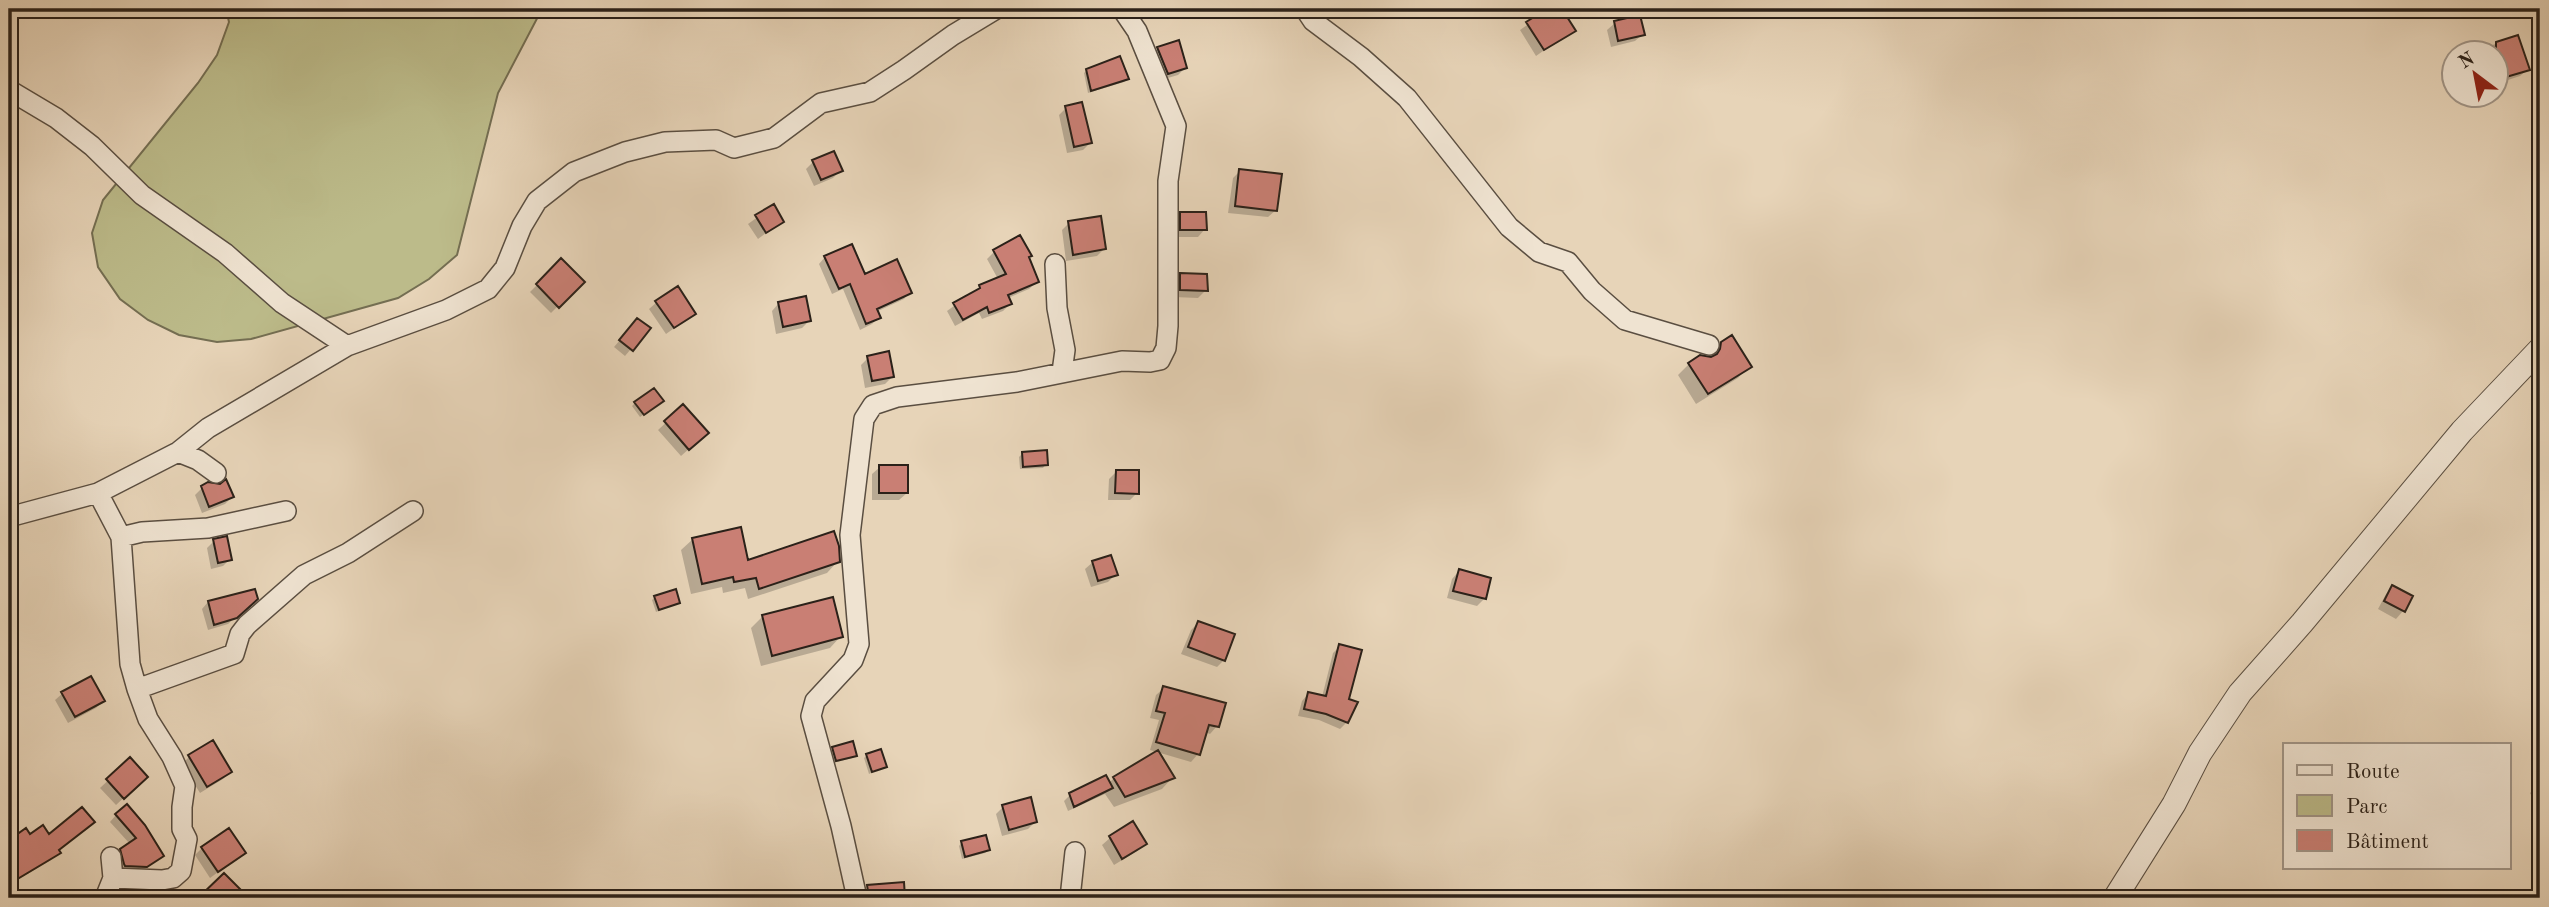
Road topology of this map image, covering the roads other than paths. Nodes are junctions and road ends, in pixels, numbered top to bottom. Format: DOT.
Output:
graph roads {
  1 [pos="996,9"];
  2 [pos="1122,9"];
  3 [pos="1305,9"];
  4 [pos="9,90"];
  5 [pos="1055,264"];
  6 [pos="1709,345"];
  7 [pos="347,346"];
  8 [pos="2540,349"];
  9 [pos="1062,372"];
  10 [pos="178,452"];
  11 [pos="216,472"];
  12 [pos="98,494"];
  13 [pos="286,511"];
  14 [pos="413,511"];
  15 [pos="9,517"];
  16 [pos="121,537"];
  17 [pos="137,689"];
  18 [pos="1075,852"];
  19 [pos="111,857"];
  20 [pos="113,878"];
  21 [pos="105,898"];
  22 [pos="857,898"];
  23 [pos="1070,898"];
  24 [pos="2115,898"];
  1 -- 7 [label="street"];
  2 -- 9 [label="street"];
  3 -- 6 [label="street"];
  4 -- 7 [label="street"];
  5 -- 9 [label="street"];
  7 -- 10 [label="street"];
  8 -- 24 [label="street"];
  9 -- 22 [label="street"];
  10 -- 11 [label="street"];
  10 -- 12 [label="street"];
  12 -- 15 [label="street"];
  12 -- 16 [label="street"];
  13 -- 16 [label="street"];
  14 -- 17 [label="street"];
  16 -- 17 [label="street"];
  17 -- 20 [label="street"];
  18 -- 23 [label="street"];
  19 -- 20 [label="street"];
  20 -- 21 [label="street"];
}
